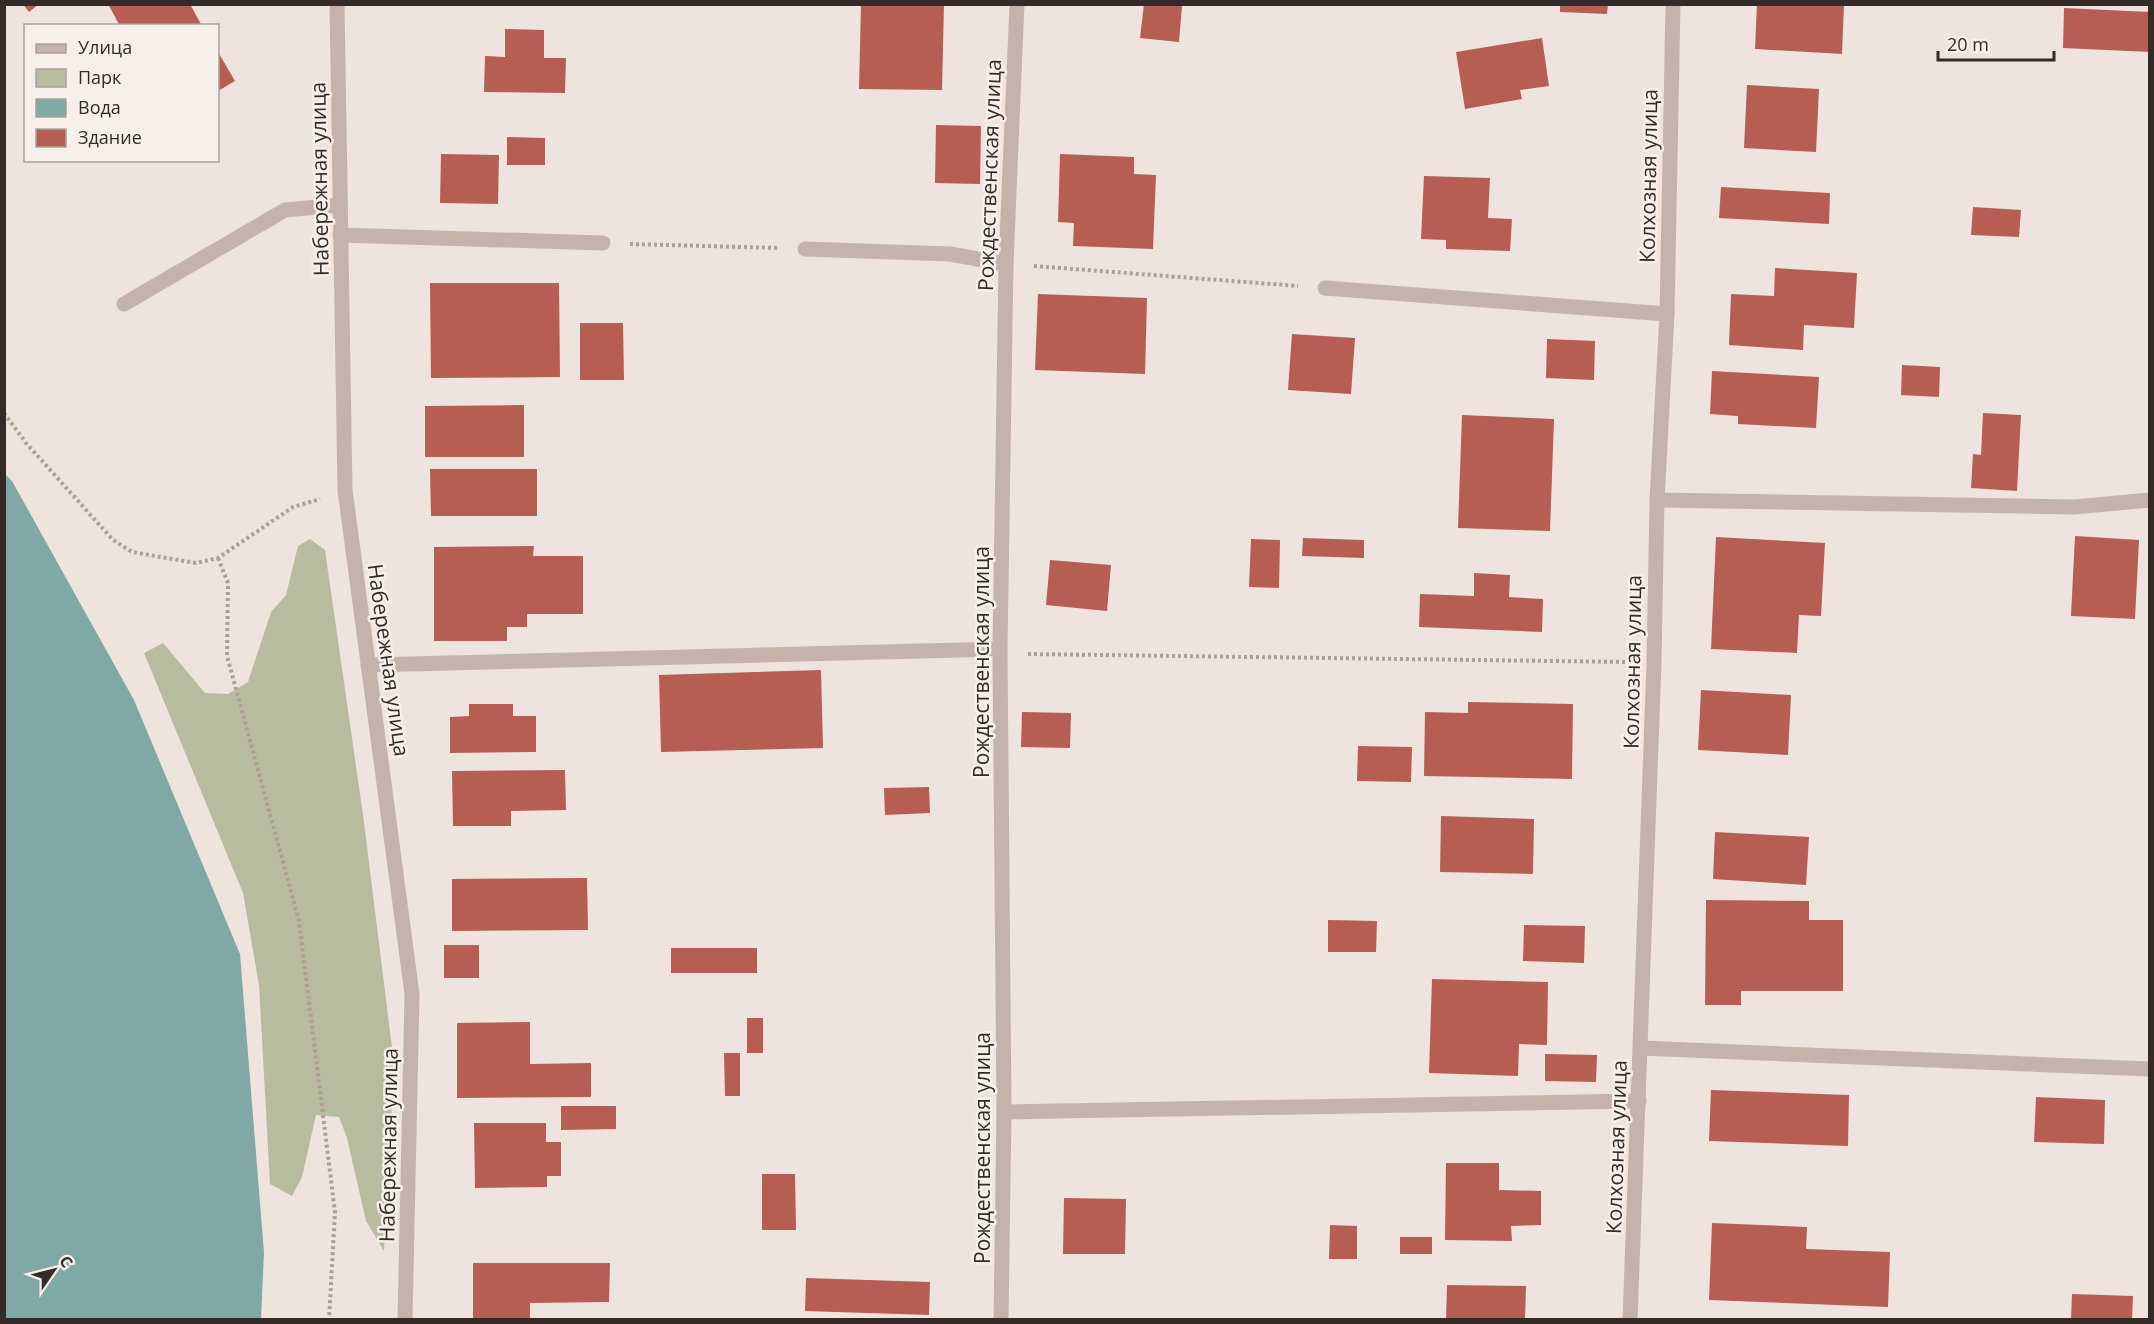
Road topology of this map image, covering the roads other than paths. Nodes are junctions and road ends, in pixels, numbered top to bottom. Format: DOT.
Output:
graph roads {
  1 [pos="337,4"];
  2 [pos="1017,4"];
  3 [pos="1673,4"];
  4 [pos="340,205"];
  5 [pos="340,235"];
  6 [pos="603,243"];
  7 [pos="805,249"];
  8 [pos="1006,264"];
  9 [pos="1325,288"];
  10 [pos="124,304"];
  11 [pos="1667,314"];
  12 [pos="1657,500"];
  13 [pos="2150,500"];
  14 [pos="1000,649"];
  15 [pos="368,665"];
  16 [pos="1641,1048"];
  17 [pos="2150,1069"];
  18 [pos="1639,1101"];
  19 [pos="1004,1112"];
  20 [pos="405,1320"];
  21 [pos="1001,1320"];
  22 [pos="1630,1320"];
  1 -- 4 [label="street, Набережная улица"];
  2 -- 8 [label="street, Рождественская улица"];
  3 -- 11 [label="street, Колхозная улица"];
  4 -- 5 [label="street, Набережная улица"];
  4 -- 10 [label="street"];
  5 -- 6 [label="street"];
  5 -- 15 [label="street, Набережная улица"];
  7 -- 8 [label="street"];
  8 -- 14 [label="street, Рождественская улица"];
  9 -- 11 [label="street"];
  11 -- 12 [label="street, Колхозная улица"];
  12 -- 13 [label="street"];
  12 -- 16 [label="street, Колхозная улица"];
  14 -- 15 [label="street"];
  14 -- 19 [label="street, Рождественская улица"];
  15 -- 20 [label="street, Набережная улица"];
  16 -- 17 [label="street"];
  16 -- 18 [label="street, Колхозная улица"];
  18 -- 19 [label="street"];
  18 -- 22 [label="street, Колхозная улица"];
  19 -- 21 [label="street, Рождественская улица"];
}
